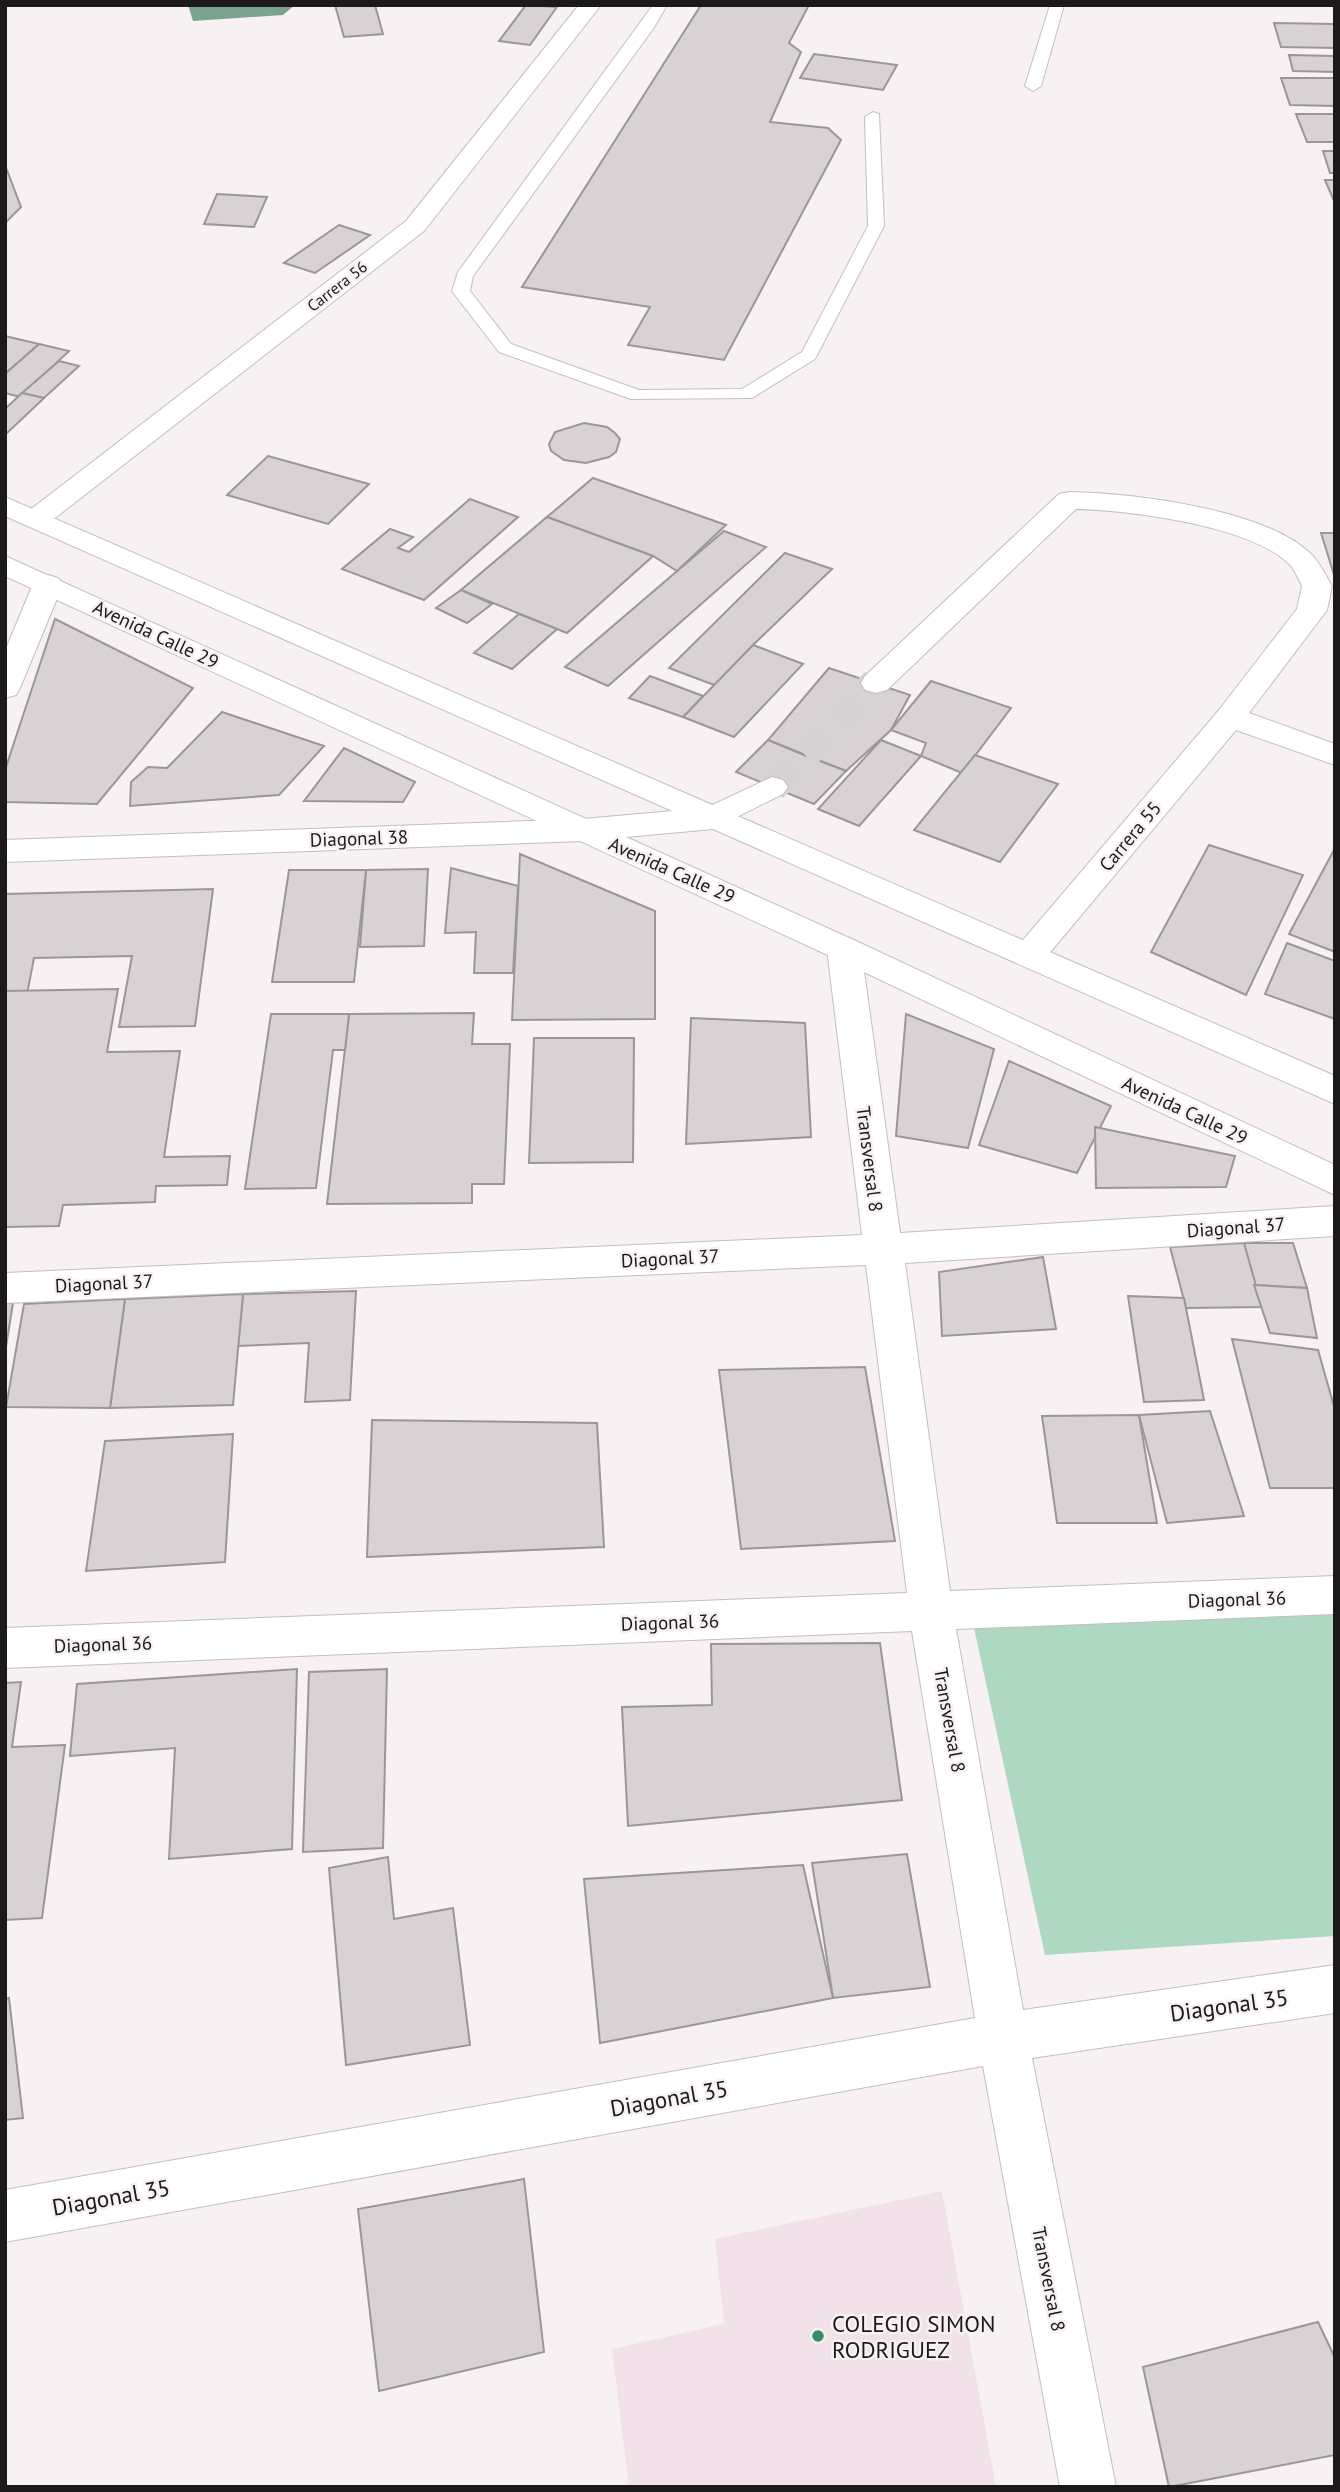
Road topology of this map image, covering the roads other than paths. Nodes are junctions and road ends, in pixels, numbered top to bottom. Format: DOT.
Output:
graph roads {
  1 [pos="590,5"];
  2 [pos="660,5"];
  3 [pos="1057,5"];
  4 [pos="1033,86"];
  5 [pos="873,117"];
  6 [pos="5,505"];
  7 [pos="36,519"];
  8 [pos="5,565"];
  9 [pos="48,584"];
  10 [pos="876,683"];
  11 [pos="5,688"];
  12 [pos="1230,717"];
  13 [pos="1335,755"];
  14 [pos="772,787"];
  15 [pos="713,818"];
  16 [pos="583,830"];
  17 [pos="5,852"];
  18 [pos="844,948"];
  19 [pos="1030,954"];
  20 [pos="1335,1091"];
  21 [pos="1335,1181"];
  22 [pos="1335,1221"];
  23 [pos="881,1249"];
  24 [pos="5,1288"];
  25 [pos="1335,1595"];
  26 [pos="931,1611"];
  27 [pos="5,1648"];
  28 [pos="1335,1989"];
  29 [pos="1003,2038"];
  30 [pos="5,2216"];
  31 [pos="1088,2487"];
  1 -- 7 [label="street, Carrera 56"];
  2 -- 5 [label="lane"];
  3 -- 4 [label="lane"];
  6 -- 7 [label="street"];
  7 -- 15 [label="street"];
  8 -- 9 [label="street, Avenida Calle 29"];
  9 -- 11 [label="street"];
  9 -- 16 [label="street, Avenida Calle 29"];
  10 -- 12 [label="street, Carrera 55"];
  12 -- 13 [label="street"];
  12 -- 19 [label="street, Carrera 55"];
  14 -- 15 [label="street"];
  15 -- 16 [label="street, Diagonal 38"];
  15 -- 19 [label="street"];
  16 -- 17 [label="street, Diagonal 38"];
  16 -- 18 [label="street, Avenida Calle 29"];
  18 -- 21 [label="street, Avenida Calle 29"];
  18 -- 23 [label="street, Transversal 8"];
  19 -- 20 [label="street"];
  22 -- 23 [label="street, Diagonal 37"];
  23 -- 24 [label="street, Diagonal 37"];
  23 -- 26 [label="street, Transversal 8"];
  25 -- 26 [label="street, Diagonal 36"];
  26 -- 27 [label="street, Diagonal 36"];
  26 -- 29 [label="street, Transversal 8"];
  28 -- 29 [label="street, Diagonal 35"];
  29 -- 30 [label="street, Diagonal 35"];
  29 -- 31 [label="street, Transversal 8"];
}
